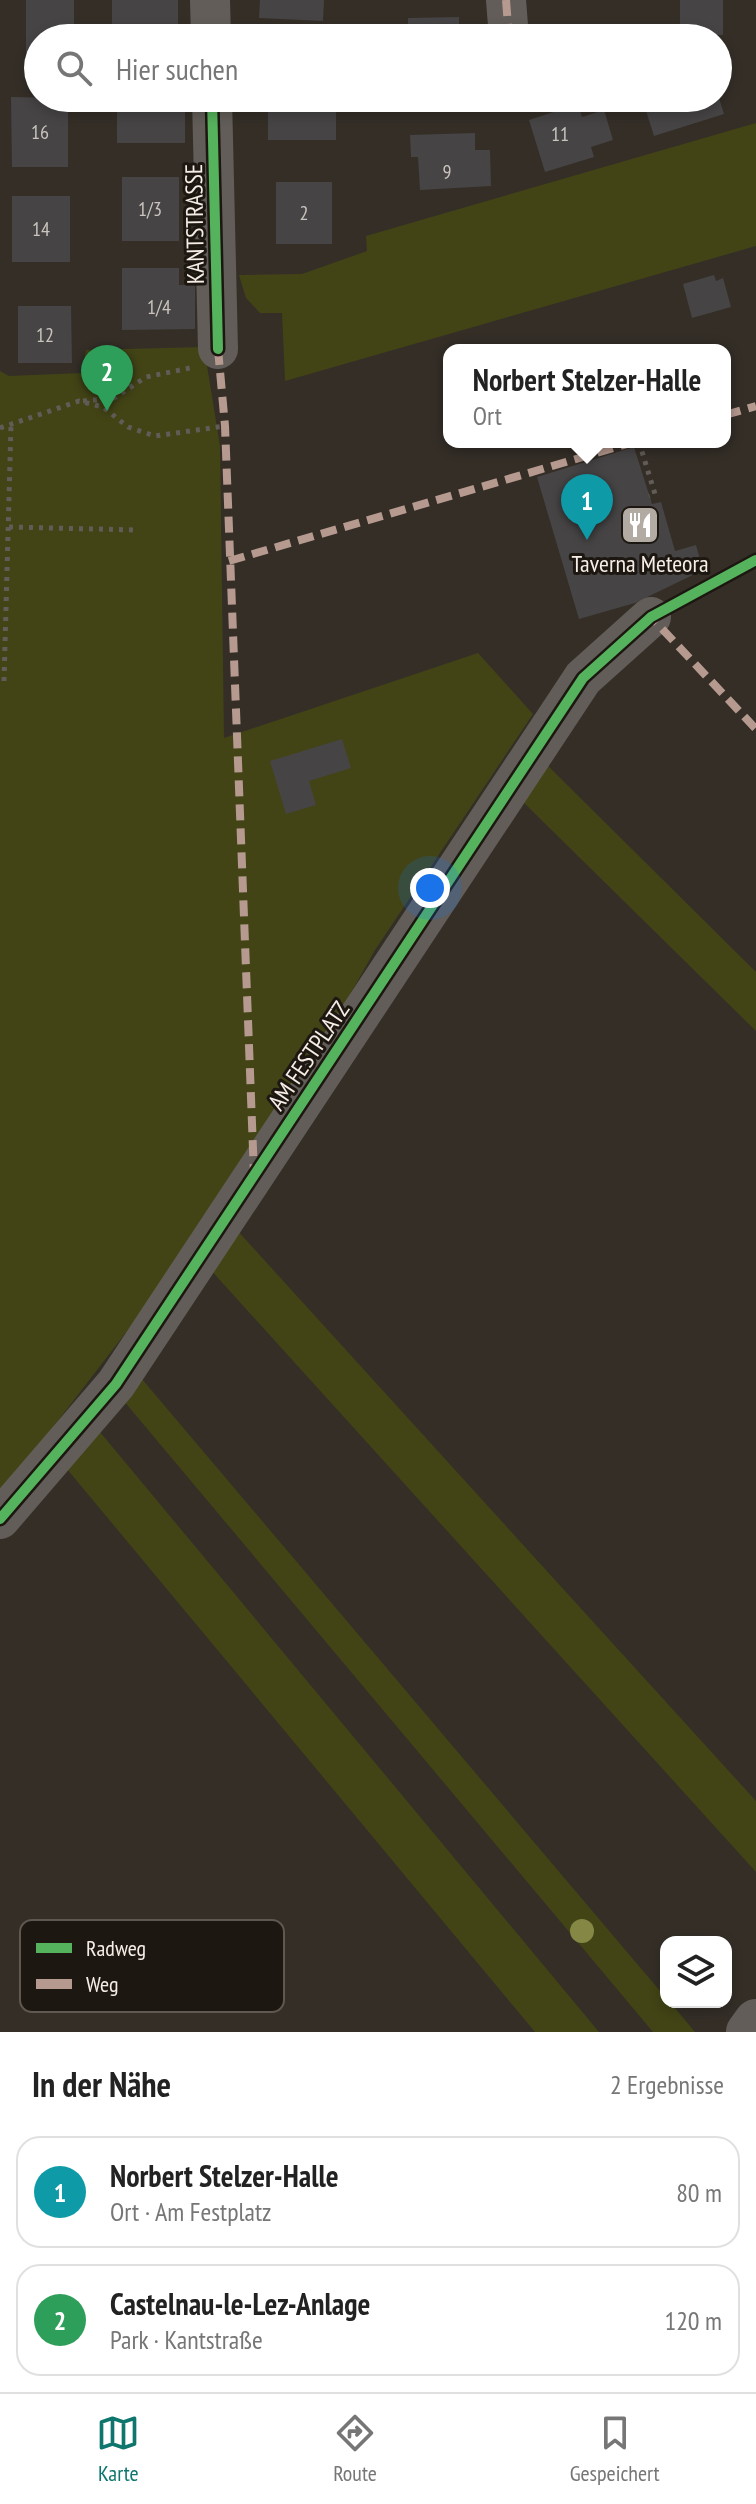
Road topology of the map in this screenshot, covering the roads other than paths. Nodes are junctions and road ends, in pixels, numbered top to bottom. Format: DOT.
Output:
graph roads {
  1 [pos="210,0"];
  2 [pos="506,0"];
  3 [pos="211,24"];
  4 [pos="508,24"];
  5 [pos="212,112"];
  6 [pos="207,358"];
  7 [pos="651,617"];
  8 [pos="0,1519"];
  9 [pos="756,2021"];
  10 [pos="748,2032"];
  1 -- 3 [label="street"];
  2 -- 4 [label="street"];
  5 -- 6 [label="street, KANTSTRASSE"];
  7 -- 8 [label="street, AM FESTPLATZ"];
  9 -- 10 [label="street"];
}
